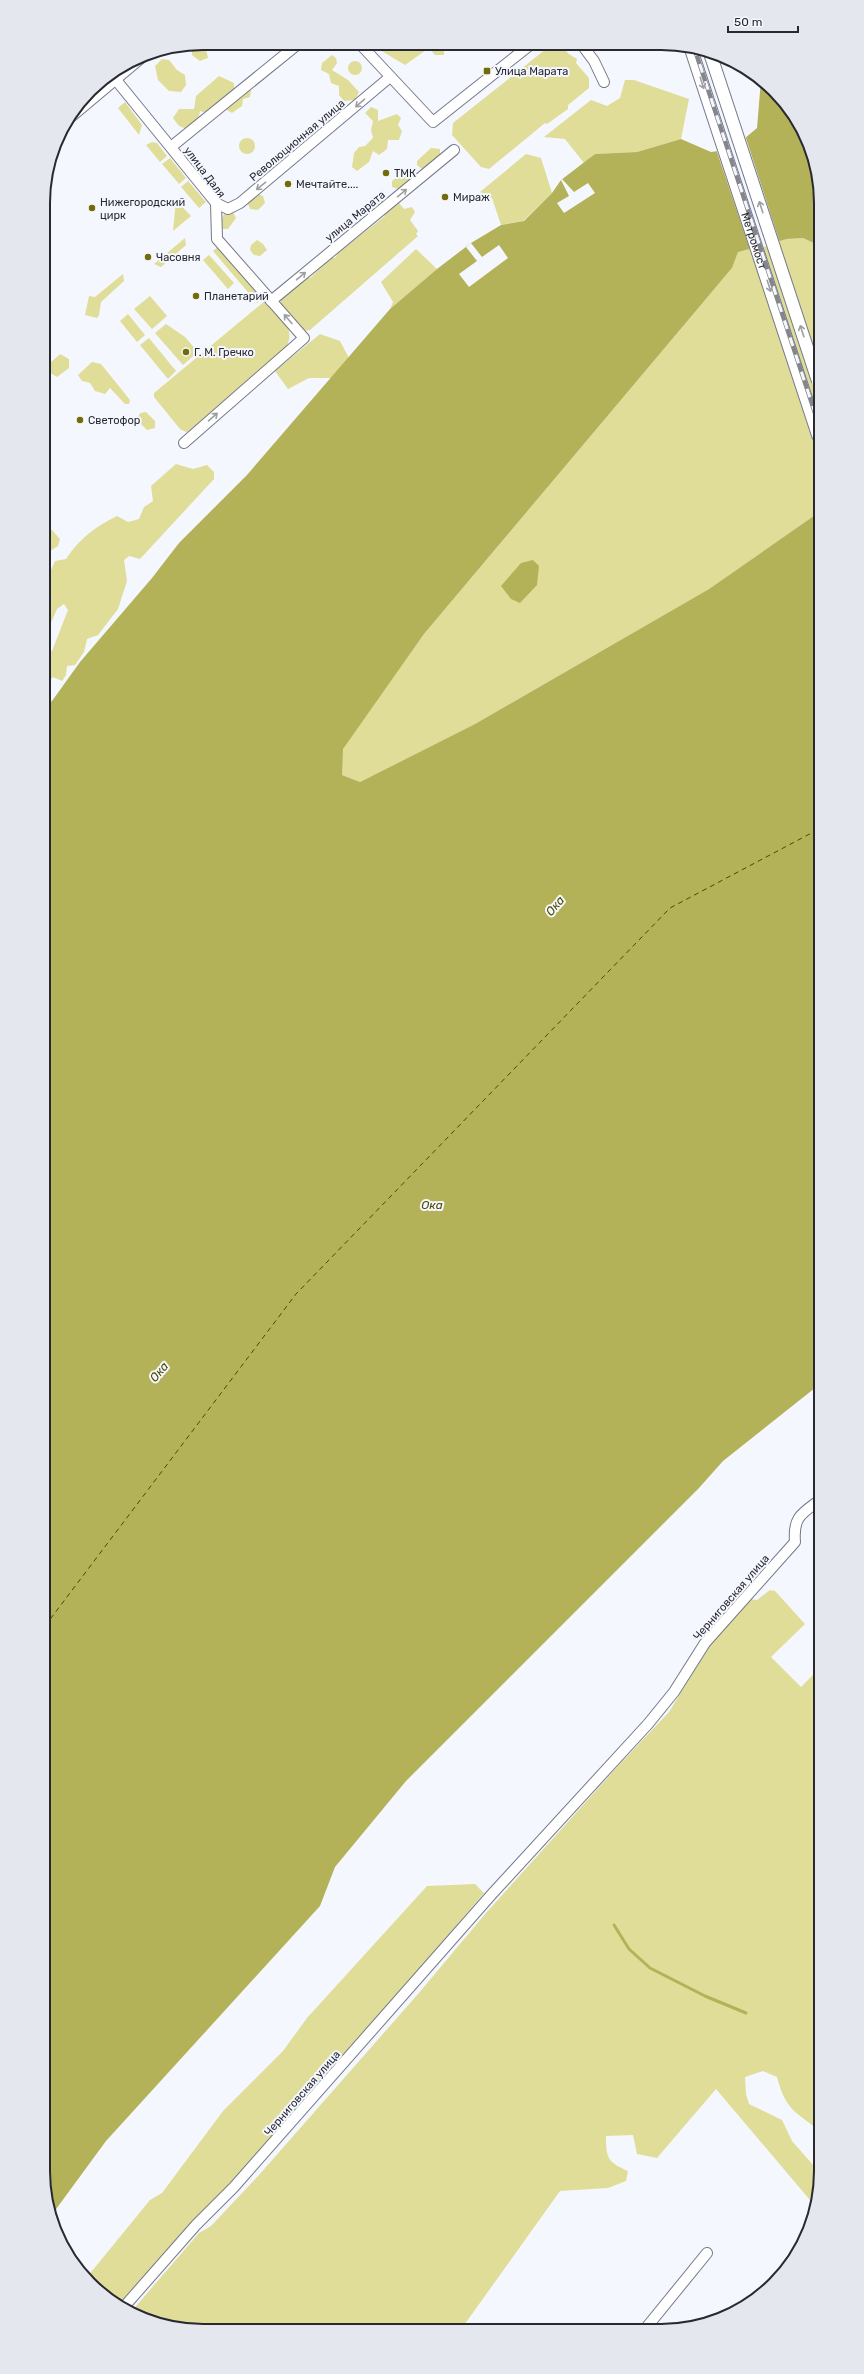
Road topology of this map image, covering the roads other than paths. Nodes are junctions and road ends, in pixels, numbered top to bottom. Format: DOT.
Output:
graph roads {
  1 [pos="291,50"];
  2 [pos="365,50"];
  3 [pos="524,50"];
  4 [pos="586,50"];
  5 [pos="692,53"];
  6 [pos="712,59"];
  7 [pos="129,69"];
  8 [pos="390,77"];
  9 [pos="116,80"];
  10 [pos="604,82"];
  11 [pos="98,92"];
  12 [pos="170,147"];
  13 [pos="454,150"];
  14 [pos="216,203"];
  15 [pos="271,300"];
  16 [pos="814,369"];
  17 [pos="814,423"];
  18 [pos="184,443"];
  19 [pos="814,1504"];
  20 [pos="707,2252"];
  21 [pos="126,2304"];
  22 [pos="649,2324"];
  1 -- 12 [label="street"];
  2 -- 8 [label="street"];
  3 -- 8 [label="street"];
  4 -- 10 [label="street"];
  5 -- 17 [label="main road, Метромост, one-way"];
  16 -- 6 [label="main road, Метромост, one-way, bridge"];
  7 -- 9 [label="street"];
  8 -- 14 [label="street, Революционная улица, one-way"];
  9 -- 11 [label="street"];
  9 -- 12 [label="street, улица Даля"];
  12 -- 14 [label="street, улица Даля"];
  15 -- 13 [label="street, улица Марата, one-way"];
  14 -- 15 [label="street, улица Даля"];
  18 -- 15 [label="street, улица Даля, one-way"];
  19 -- 21 [label="street, Черниговская улица"];
  20 -- 22 [label="street"];
}
